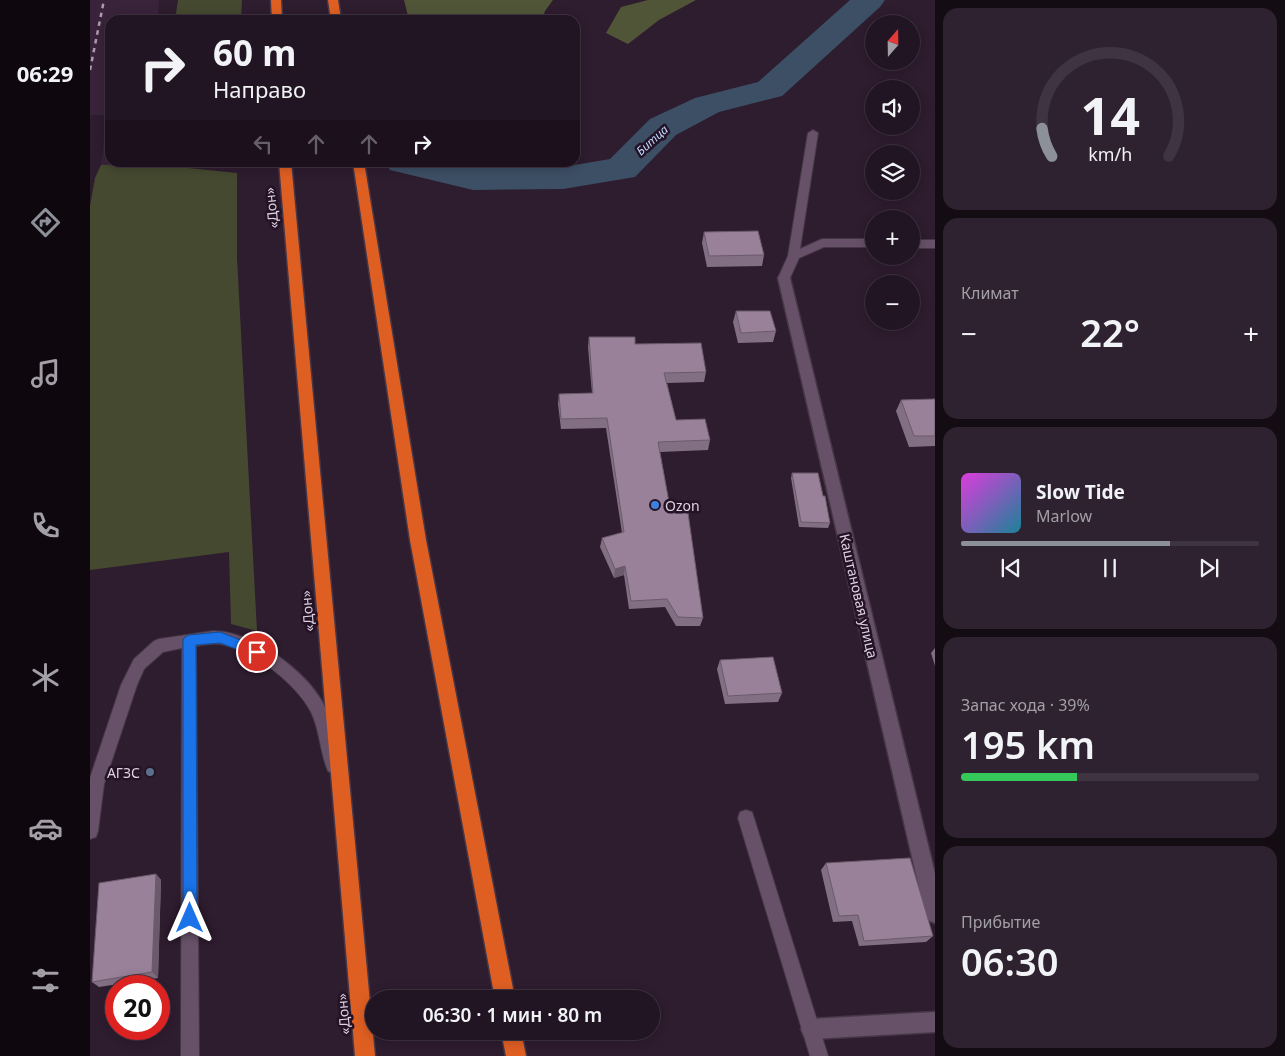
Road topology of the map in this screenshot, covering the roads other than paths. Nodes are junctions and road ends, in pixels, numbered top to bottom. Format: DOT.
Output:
graph roads {
  1 [pos="276,0"];
  2 [pos="334,0"];
  3 [pos="277,15"];
  4 [pos="336,15"];
  5 [pos="813,133"];
  6 [pos="286,167"];
  7 [pos="359,167"];
  8 [pos="865,244"];
  9 [pos="920,244"];
  10 [pos="935,244"];
  11 [pos="794,256"];
  12 [pos="784,278"];
  13 [pos="189,640"];
  14 [pos="342,792"];
  15 [pos="746,818"];
  16 [pos="90,830"];
  17 [pos="935,913"];
  18 [pos="503,990"];
  19 [pos="935,1022"];
  20 [pos="811,1029"];
  21 [pos="513,1040"];
  22 [pos="190,1056"];
  23 [pos="366,1056"];
  24 [pos="516,1056"];
  25 [pos="819,1056"];
  1 -- 3 [label="highway"];
  2 -- 4 [label="highway"];
  5 -- 11 [label="lane"];
  6 -- 14 [label="highway, «Дон»"];
  7 -- 18 [label="highway"];
  8 -- 11 [label="lane"];
  9 -- 10 [label="lane"];
  11 -- 12 [label="lane"];
  12 -- 17 [label="street, Каштановая улица"];
  13 -- 14 [label="lane"];
  13 -- 16 [label="lane"];
  13 -- 22 [label="lane"];
  14 -- 23 [label="highway, «Дон»"];
  15 -- 20 [label="lane"];
  19 -- 20 [label="street"];
  20 -- 25 [label="lane"];
  21 -- 24 [label="highway"];
}
